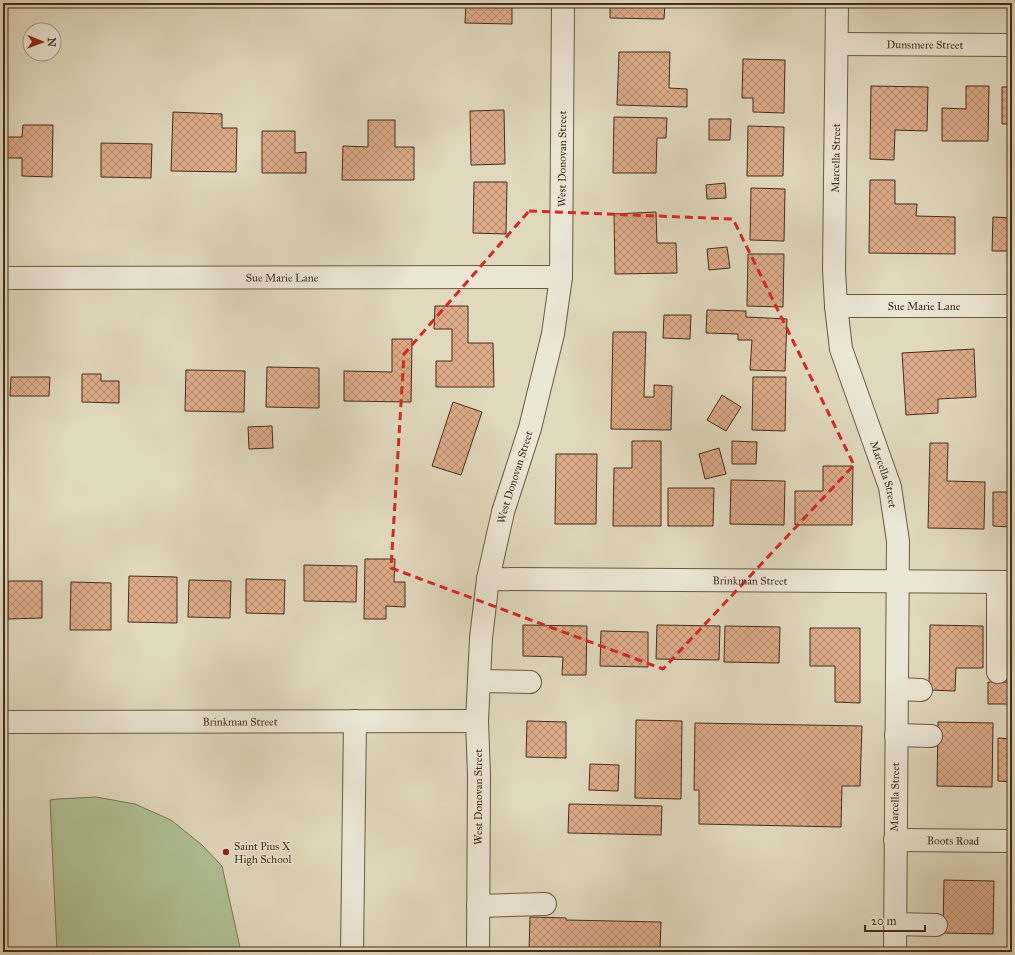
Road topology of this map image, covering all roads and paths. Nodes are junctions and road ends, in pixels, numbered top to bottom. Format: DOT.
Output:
graph roads {
  1 [pos="563,3"];
  2 [pos="837,3"];
  3 [pos="837,44"];
  4 [pos="1012,45"];
  5 [pos="562,277"];
  6 [pos="3,278"];
  7 [pos="836,306"];
  8 [pos="1012,306"];
  9 [pos="488,579"];
  10 [pos="898,582"];
  11 [pos="1005,582"];
  12 [pos="998,672"];
  13 [pos="479,681"];
  14 [pos="530,682"];
  15 [pos="896,689"];
  16 [pos="921,690"];
  17 [pos="355,721"];
  18 [pos="477,721"];
  19 [pos="3,722"];
  20 [pos="896,735"];
  21 [pos="931,736"];
  22 [pos="895,840"];
  23 [pos="1012,841"];
  24 [pos="545,904"];
  25 [pos="478,906"];
  26 [pos="895,924"];
  27 [pos="936,925"];
  28 [pos="352,952"];
  29 [pos="478,952"];
  30 [pos="895,952"];
  1 -- 5 [label="street, West Donovan Street"];
  2 -- 3 [label="street, Marcella Street"];
  3 -- 4 [label="street, Dunsmere Street"];
  3 -- 7 [label="street, Marcella Street"];
  5 -- 6 [label="street, Sue Marie Lane"];
  5 -- 9 [label="street, West Donovan Street"];
  7 -- 8 [label="street, Sue Marie Lane"];
  7 -- 10 [label="street, Marcella Street"];
  9 -- 10 [label="street, Brinkman Street"];
  9 -- 13 [label="street, West Donovan Street"];
  10 -- 11 [label="street, Brinkman Street"];
  10 -- 15 [label="street, Marcella Street"];
  11 -- 12 [label="street"];
  13 -- 14 [label="street"];
  13 -- 18 [label="street, West Donovan Street"];
  15 -- 16 [label="street"];
  15 -- 20 [label="street, Marcella Street"];
  17 -- 18 [label="street, Brinkman Street"];
  17 -- 19 [label="street, Brinkman Street"];
  17 -- 28 [label="street"];
  18 -- 25 [label="street, West Donovan Street"];
  20 -- 21 [label="street"];
  20 -- 22 [label="street, Marcella Street"];
  22 -- 23 [label="street, Boots Road"];
  22 -- 26 [label="street, Marcella Street"];
  24 -- 25 [label="street"];
  25 -- 29 [label="street, West Donovan Street"];
  26 -- 27 [label="street"];
  26 -- 30 [label="street, Marcella Street"];
}
